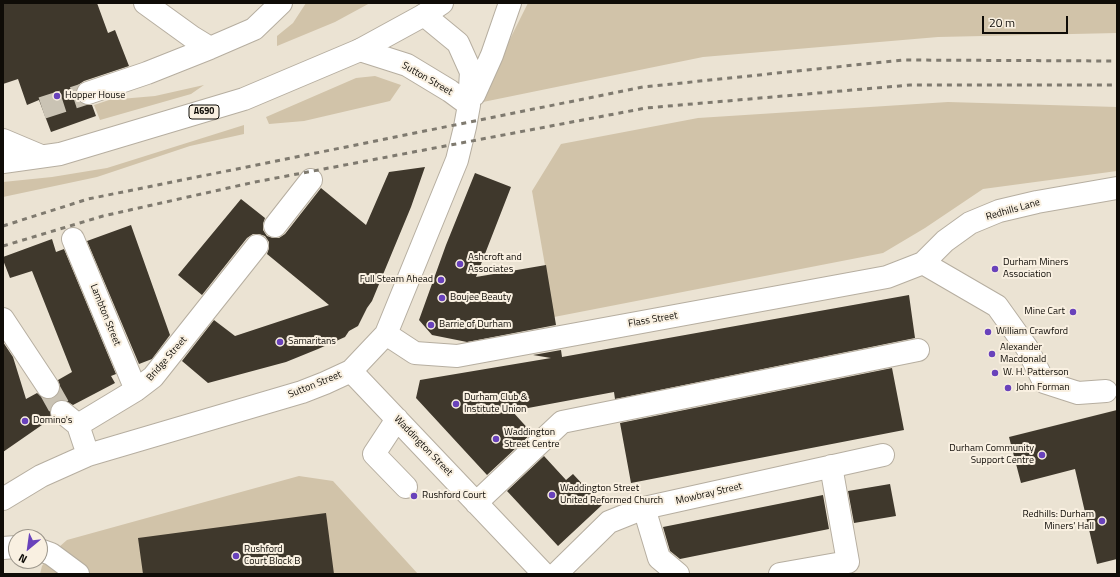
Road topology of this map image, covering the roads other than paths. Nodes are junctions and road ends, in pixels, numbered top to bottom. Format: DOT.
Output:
graph roads {
  1 [pos="145,3"];
  2 [pos="281,3"];
  3 [pos="442,3"];
  4 [pos="510,3"];
  5 [pos="424,16"];
  6 [pos="210,48"];
  7 [pos="360,50"];
  8 [pos="88,93"];
  9 [pos="469,105"];
  10 [pos="3,140"];
  11 [pos="43,157"];
  12 [pos="3,162"];
  13 [pos="311,180"];
  14 [pos="1117,188"];
  15 [pos="275,226"];
  16 [pos="74,239"];
  17 [pos="257,246"];
  18 [pos="923,263"];
  19 [pos="3,319"];
  20 [pos="386,334"];
  21 [pos="918,350"];
  22 [pos="351,371"];
  23 [pos="48,387"];
  24 [pos="136,390"];
  25 [pos="1106,391"];
  26 [pos="397,419"];
  27 [pos="88,455"];
  28 [pos="883,455"];
  29 [pos="831,466"];
  30 [pos="406,487"];
  31 [pos="3,499"];
  32 [pos="476,503"];
  33 [pos="644,508"];
  34 [pos="48,553"];
  35 [pos="78,574"];
  36 [pos="544,574"];
  37 [pos="556,574"];
  38 [pos="678,574"];
  39 [pos="780,574"];
  1 -- 6 [label="main road"];
  2 -- 6 [label="main road"];
  3 -- 5 [label="main road, A690"];
  4 -- 9 [label="main road, Sutton Street"];
  5 -- 7 [label="main road, A690"];
  5 -- 9 [label="main road, Sutton Street"];
  6 -- 8 [label="main road"];
  7 -- 9 [label="main road, Sutton Street"];
  7 -- 11 [label="main road, A690"];
  9 -- 20 [label="main road, Sutton Street"];
  10 -- 11 [label="main road"];
  11 -- 12 [label="main road, A690"];
  13 -- 15 [label="main road"];
  14 -- 18 [label="main road, Redhills Lane"];
  16 -- 24 [label="main road, Lambton Street"];
  17 -- 24 [label="main road, Bridge Street"];
  18 -- 20 [label="main road, Flass Street"];
  18 -- 25 [label="main road"];
  19 -- 23 [label="main road"];
  20 -- 22 [label="main road, Sutton Street"];
  21 -- 32 [label="main road"];
  22 -- 26 [label="main road, Waddington Street"];
  22 -- 27 [label="main road, Sutton Street"];
  24 -- 27 [label="main road, Bridge Street"];
  26 -- 30 [label="main road"];
  26 -- 32 [label="main road, Waddington Street"];
  27 -- 31 [label="main road, Sutton Street"];
  28 -- 29 [label="main road, Mowbray Street"];
  29 -- 33 [label="main road, Mowbray Street"];
  29 -- 39 [label="main road"];
  32 -- 36 [label="main road, Waddington Street"];
  33 -- 37 [label="main road, Mowbray Street"];
  33 -- 38 [label="main road"];
  34 -- 35 [label="main road"];
}
